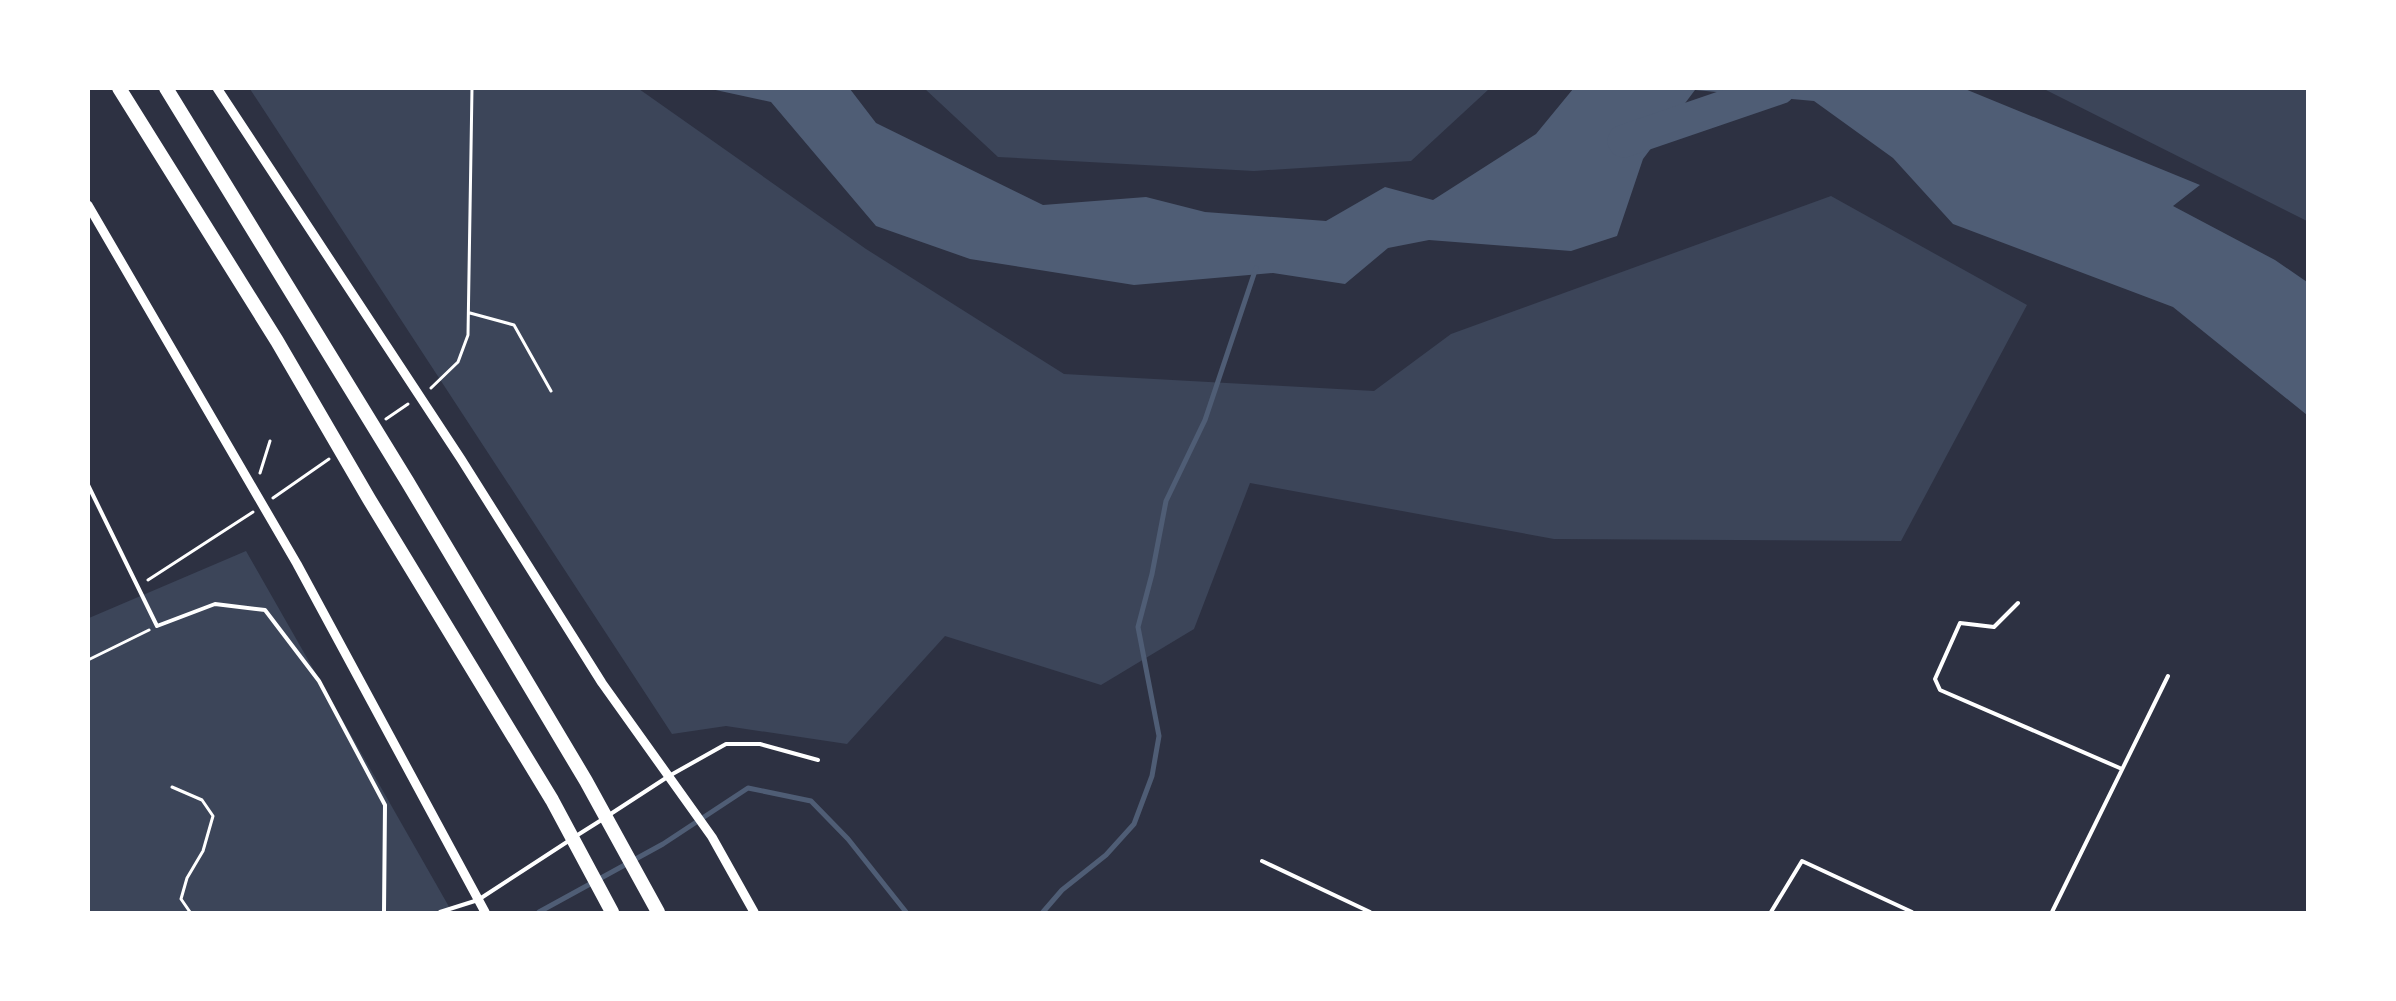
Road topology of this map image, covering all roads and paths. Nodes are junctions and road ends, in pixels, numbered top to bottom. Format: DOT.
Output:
graph roads {
  1 [pos="120,88"];
  2 [pos="166,88"];
  3 [pos="217,88"];
  4 [pos="472,88"];
  5 [pos="88,205"];
  6 [pos="470,313"];
  7 [pos="551,391"];
  8 [pos="424,393"];
  9 [pos="414,400"];
  10 [pos="377,426"];
  11 [pos="330,459"];
  12 [pos="88,485"];
  13 [pos="264,504"];
  14 [pos="255,511"];
  15 [pos="137,586"];
  16 [pos="2018,603"];
  17 [pos="157,627"];
  18 [pos="88,660"];
  19 [pos="2168,676"];
  20 [pos="818,760"];
  21 [pos="2122,769"];
  22 [pos="669,776"];
  23 [pos="172,787"];
  24 [pos="1262,861"];
  25 [pos="478,900"];
  26 [pos="609,908"];
  27 [pos="190,912"];
  28 [pos="384,912"];
  29 [pos="440,912"];
  30 [pos="485,912"];
  31 [pos="658,912"];
  32 [pos="754,912"];
  33 [pos="1370,912"];
  34 [pos="1771,912"];
  35 [pos="1912,912"];
  36 [pos="2052,912"];
  1 -- 26 [label="highway"];
  2 -- 31 [label="highway"];
  3 -- 22 [label="street"];
  4 -- 6 [label="path"];
  5 -- 25 [label="street"];
  6 -- 7 [label="path"];
  6 -- 8 [label="path"];
  9 -- 10 [label="path"];
  11 -- 13 [label="path"];
  12 -- 15 [label="lane"];
  14 -- 15 [label="path"];
  15 -- 17 [label="lane"];
  16 -- 21 [label="lane"];
  17 -- 18 [label="path"];
  17 -- 28 [label="lane"];
  19 -- 21 [label="lane"];
  20 -- 22 [label="lane"];
  21 -- 36 [label="lane"];
  22 -- 25 [label="lane"];
  22 -- 32 [label="street"];
  23 -- 27 [label="path"];
  24 -- 33 [label="lane"];
  25 -- 29 [label="lane"];
  25 -- 30 [label="street"];
  34 -- 35 [label="lane"];
}
